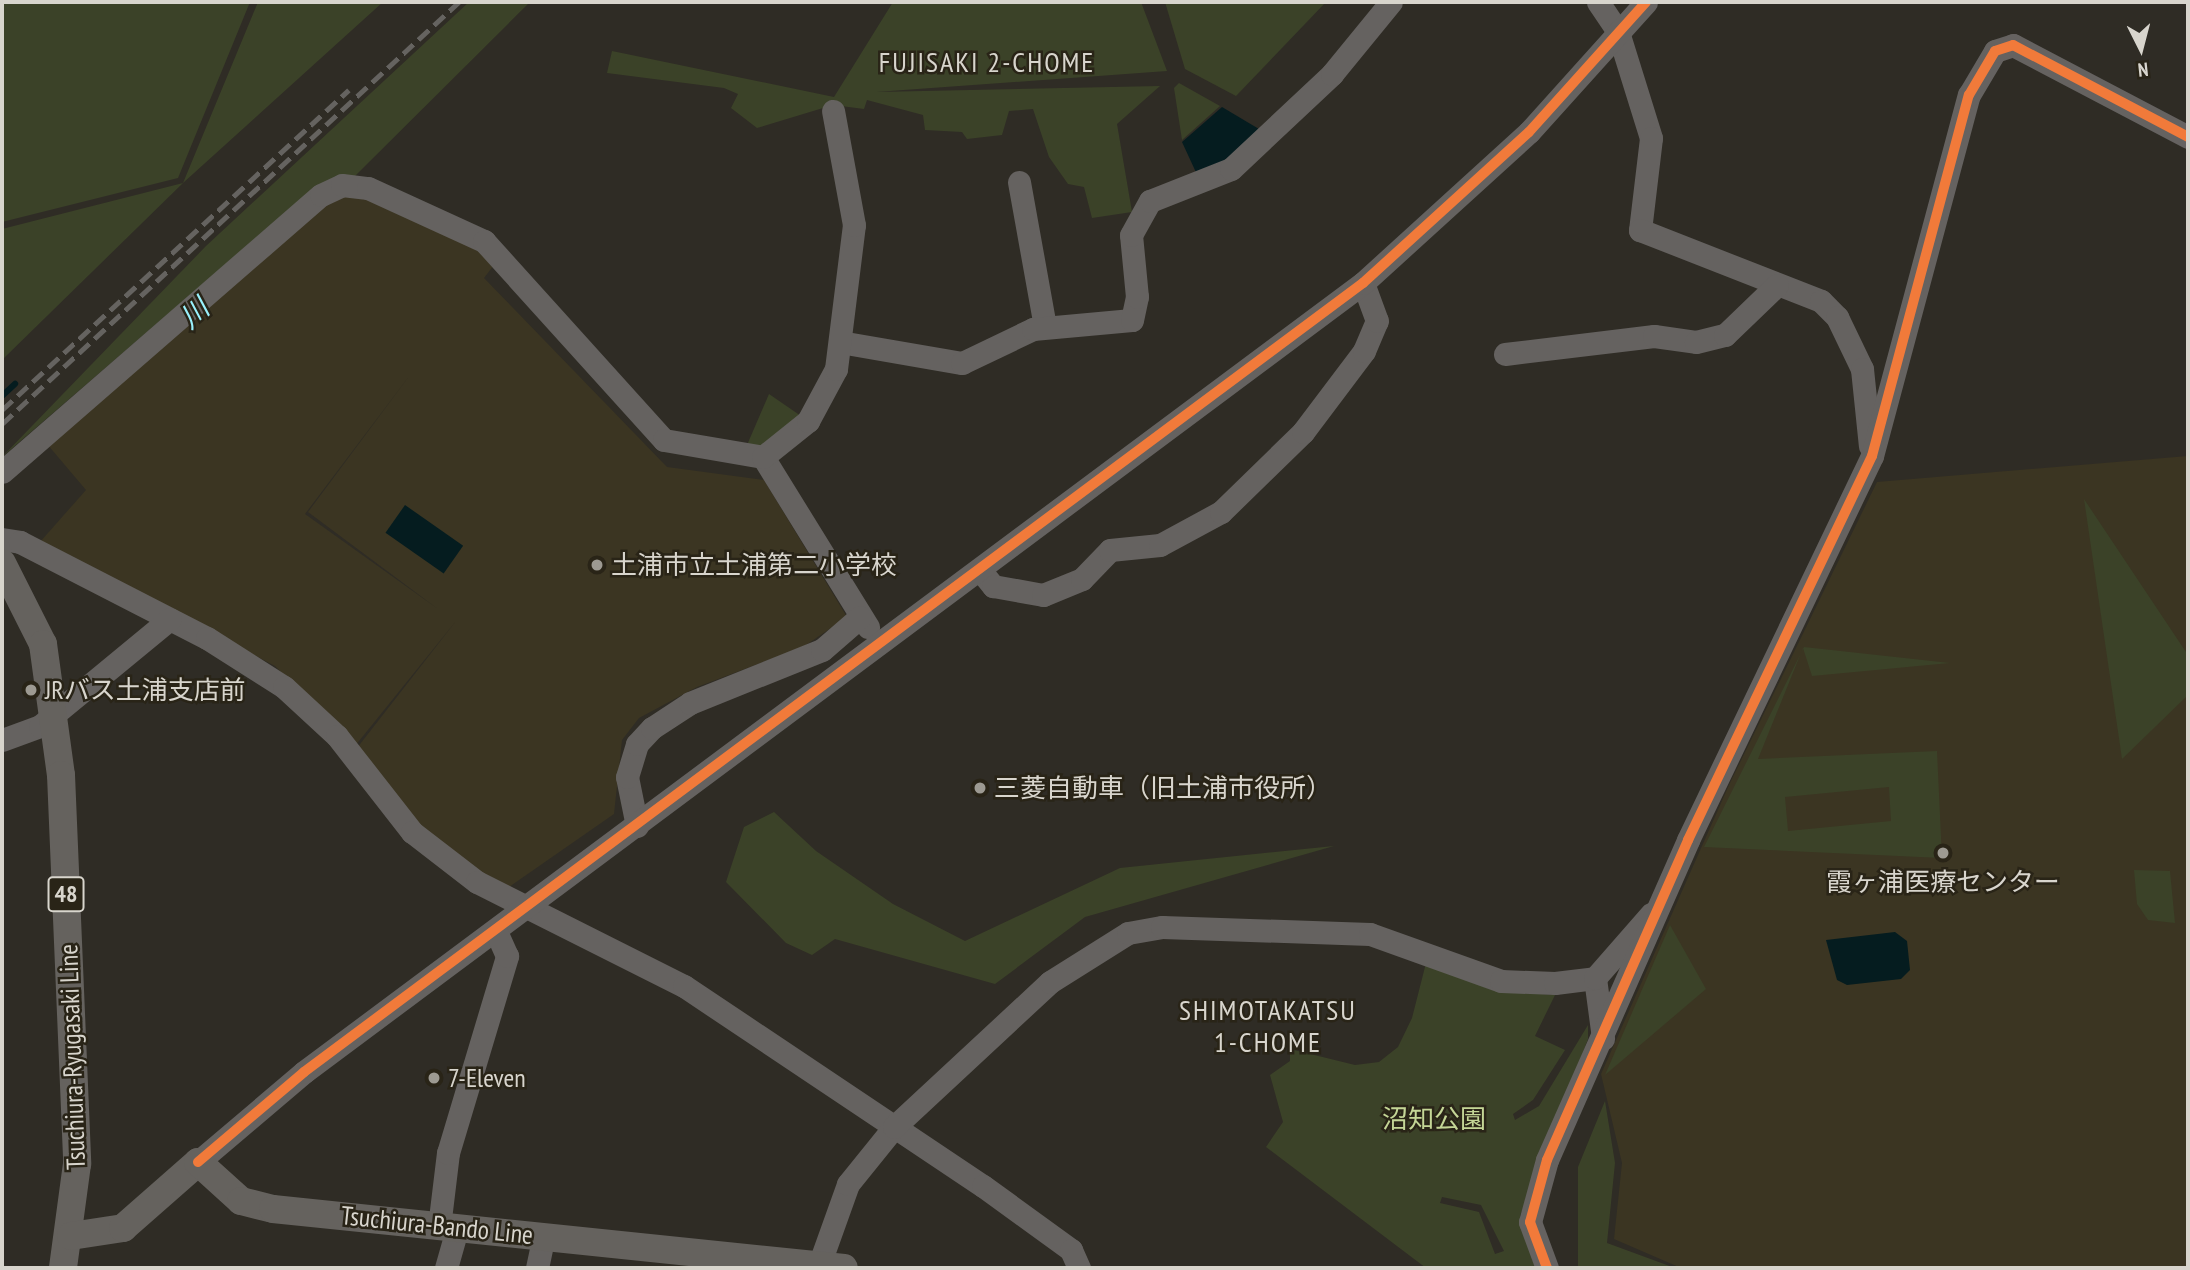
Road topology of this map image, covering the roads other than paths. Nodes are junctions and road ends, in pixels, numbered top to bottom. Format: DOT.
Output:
graph roads {
  1 [pos="1391,2"];
  2 [pos="1598,2"];
  3 [pos="1646,2"];
  4 [pos="1618,32"];
  5 [pos="833,111"];
  6 [pos="2188,137"];
  7 [pos="1019,182"];
  8 [pos="1363,283"];
  9 [pos="1777,285"];
  10 [pos="1045,327"];
  11 [pos="840,342"];
  12 [pos="1505,354"];
  13 [pos="1872,456"];
  14 [pos="763,457"];
  15 [pos="2,472"];
  16 [pos="2,539"];
  17 [pos="2,562"];
  18 [pos="980,570"];
  19 [pos="860,617"];
  20 [pos="170,620"];
  21 [pos="881,643"];
  22 [pos="54,713"];
  23 [pos="2,740"];
  24 [pos="637,826"];
  25 [pos="1659,903"];
  26 [pos="525,911"];
  27 [pos="497,934"];
  28 [pos="1595,978"];
  29 [pos="1603,1038"];
  30 [pos="894,1127"];
  31 [pos="198,1162"];
  32 [pos="448,1228"];
  33 [pos="71,1236"];
  34 [pos="544,1236"];
  35 [pos="827,1267"];
  36 [pos="62,1268"];
  37 [pos="446,1268"];
  38 [pos="537,1268"];
  39 [pos="1079,1268"];
  40 [pos="1547,1268"];
  1 -- 10 [label="street"];
  2 -- 4 [label="street"];
  3 -- 4 [label="street"];
  4 -- 8 [label="street"];
  4 -- 9 [label="street"];
  5 -- 11 [label="street"];
  6 -- 13 [label="street"];
  7 -- 10 [label="street"];
  8 -- 18 [label="street"];
  8 -- 18 [label="street"];
  9 -- 12 [label="street"];
  9 -- 13 [label="street"];
  10 -- 11 [label="street"];
  11 -- 14 [label="street"];
  13 -- 25 [label="street"];
  14 -- 15 [label="street"];
  14 -- 19 [label="street"];
  16 -- 20 [label="street"];
  17 -- 22 [label="main road, Tsuchiura-Ryugasaki Line / 48"];
  18 -- 21 [label="street"];
  19 -- 21 [label="street"];
  19 -- 24 [label="street"];
  20 -- 22 [label="street"];
  20 -- 26 [label="street"];
  21 -- 24 [label="street"];
  22 -- 23 [label="street"];
  22 -- 33 [label="main road, Tsuchiura-Ryugasaki Line / 48"];
  24 -- 26 [label="street"];
  25 -- 28 [label="street"];
  25 -- 29 [label="street"];
  26 -- 27 [label="street"];
  26 -- 30 [label="street"];
  27 -- 31 [label="street"];
  27 -- 32 [label="street"];
  28 -- 29 [label="street"];
  28 -- 30 [label="street"];
  29 -- 40 [label="street"];
  30 -- 35 [label="street"];
  30 -- 39 [label="street"];
  31 -- 32 [label="main road, Tsuchiura-Bando Line"];
  31 -- 33 [label="main road"];
  32 -- 34 [label="main road, Tsuchiura-Bando Line"];
  32 -- 37 [label="street"];
  33 -- 36 [label="main road, Tsuchiura-Ryugasaki Line / 48"];
  34 -- 35 [label="main road, Tsuchiura-Bando Line"];
  34 -- 38 [label="street"];
}
